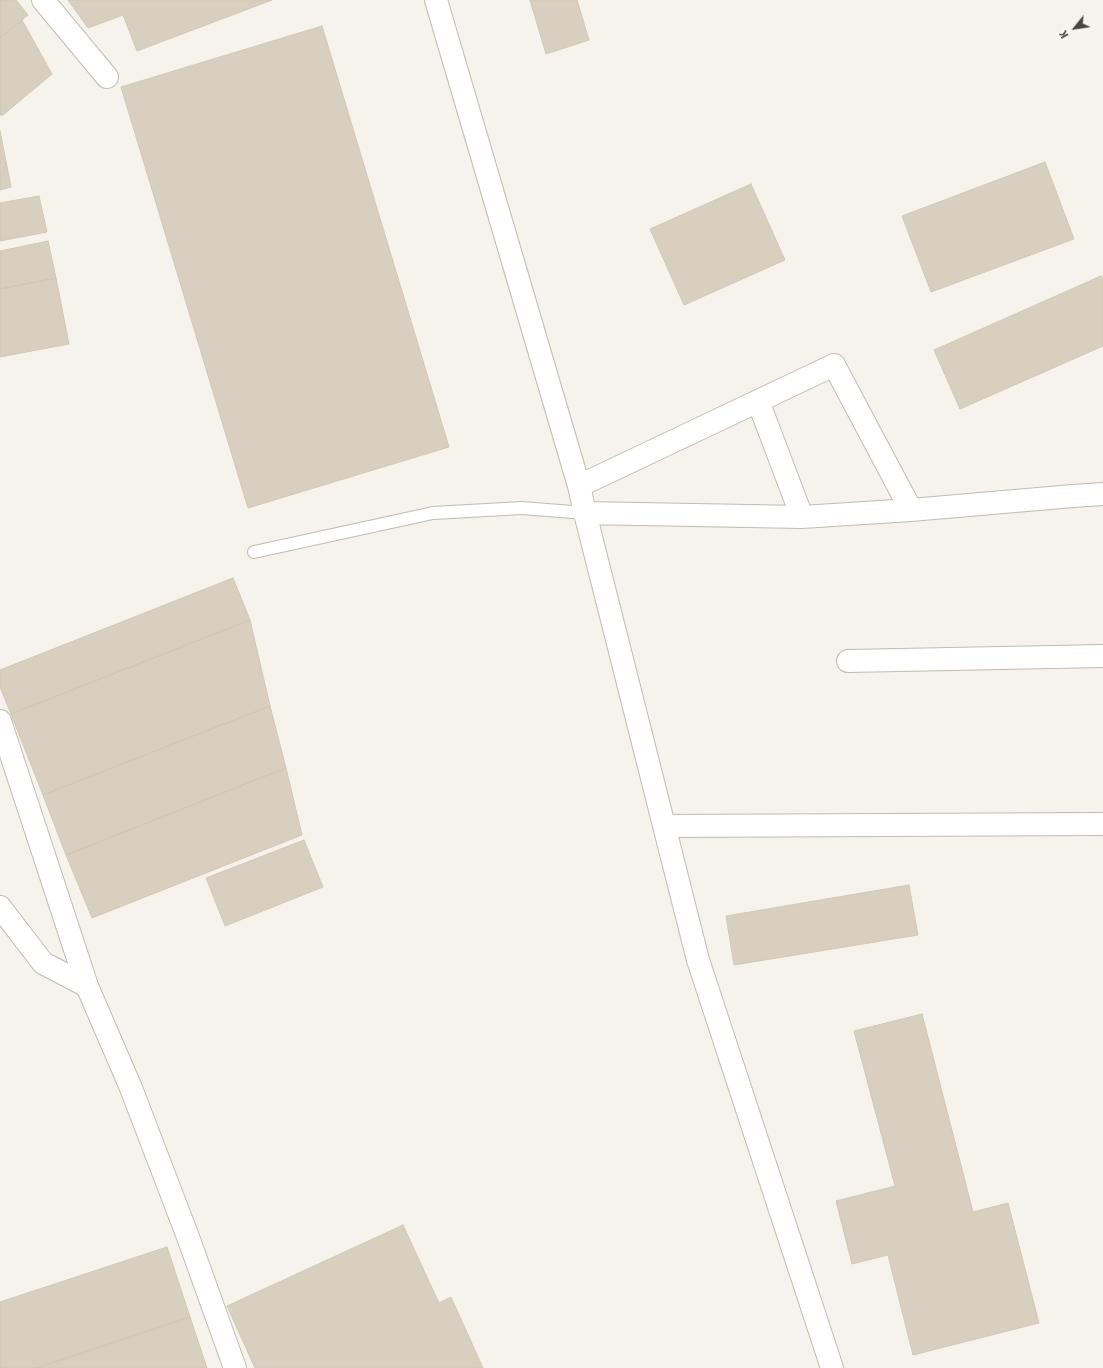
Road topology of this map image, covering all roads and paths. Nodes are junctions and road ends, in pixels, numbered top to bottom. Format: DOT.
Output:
graph roads {
  1 [pos="43,0"];
  2 [pos="436,0"];
  3 [pos="107,77"];
  4 [pos="758,401"];
  5 [pos="579,486"];
  6 [pos="1103,494"];
  7 [pos="911,510"];
  8 [pos="585,513"];
  9 [pos="802,517"];
  10 [pos="254,552"];
  11 [pos="1103,656"];
  12 [pos="848,661"];
  13 [pos="0,721"];
  14 [pos="1103,824"];
  15 [pos="665,826"];
  16 [pos="0,907"];
  17 [pos="88,986"];
  18 [pos="235,1368"];
  19 [pos="832,1368"];
  1 -- 3 [label="street"];
  2 -- 5 [label="street"];
  4 -- 5 [label="street"];
  4 -- 7 [label="street"];
  4 -- 9 [label="street"];
  5 -- 8 [label="street"];
  6 -- 7 [label="street"];
  7 -- 9 [label="street"];
  8 -- 9 [label="street"];
  8 -- 10 [label="lane"];
  8 -- 15 [label="street"];
  11 -- 12 [label="street"];
  13 -- 17 [label="street"];
  14 -- 15 [label="street"];
  15 -- 19 [label="street"];
  16 -- 17 [label="street"];
  17 -- 18 [label="street"];
}
